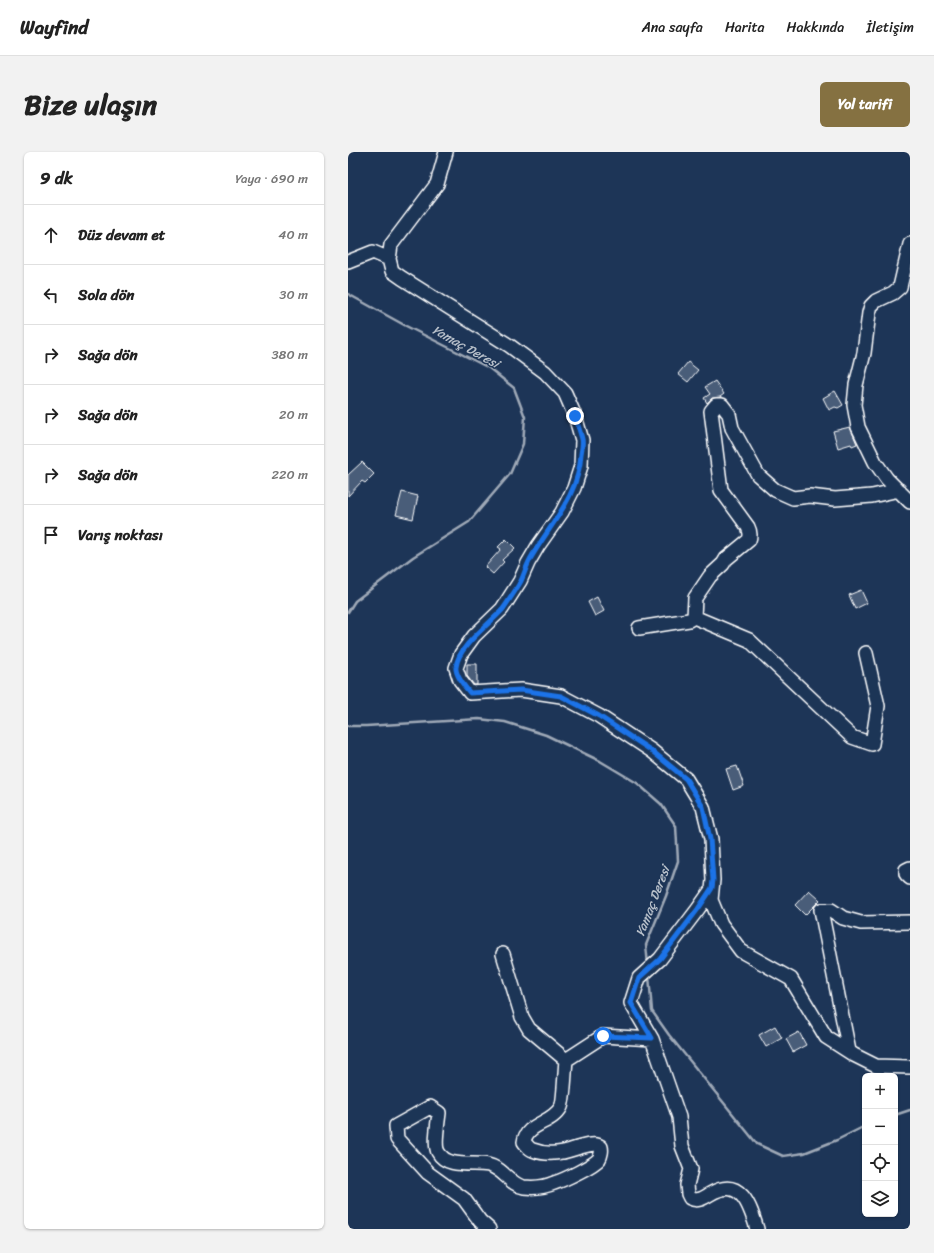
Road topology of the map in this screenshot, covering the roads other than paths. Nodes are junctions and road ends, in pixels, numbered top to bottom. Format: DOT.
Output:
graph roads {
  1 [pos="446,152"];
  2 [pos="910,244"];
  3 [pos="389,259"];
  4 [pos="348,262"];
  5 [pos="899,490"];
  6 [pos="910,502"];
  7 [pos="694,617"];
  8 [pos="638,628"];
  9 [pos="866,653"];
  10 [pos="910,868"];
  11 [pos="910,878"];
  12 [pos="712,888"];
  13 [pos="910,922"];
  14 [pos="503,954"];
  15 [pos="652,1038"];
  16 [pos="848,1051"];
  17 [pos="566,1060"];
  18 [pos="910,1067"];
  19 [pos="489,1229"];
  20 [pos="757,1229"];
  1 -- 3 [label="street"];
  2 -- 5 [label="street"];
  3 -- 4 [label="street"];
  3 -- 12 [label="street"];
  5 -- 6 [label="street"];
  5 -- 7 [label="street"];
  7 -- 8 [label="street"];
  7 -- 9 [label="street"];
  10 -- 11 [label="street"];
  12 -- 15 [label="street"];
  12 -- 16 [label="street"];
  13 -- 16 [label="street"];
  14 -- 17 [label="street"];
  15 -- 17 [label="street"];
  15 -- 20 [label="street"];
  16 -- 18 [label="street"];
  17 -- 19 [label="street"];
}
